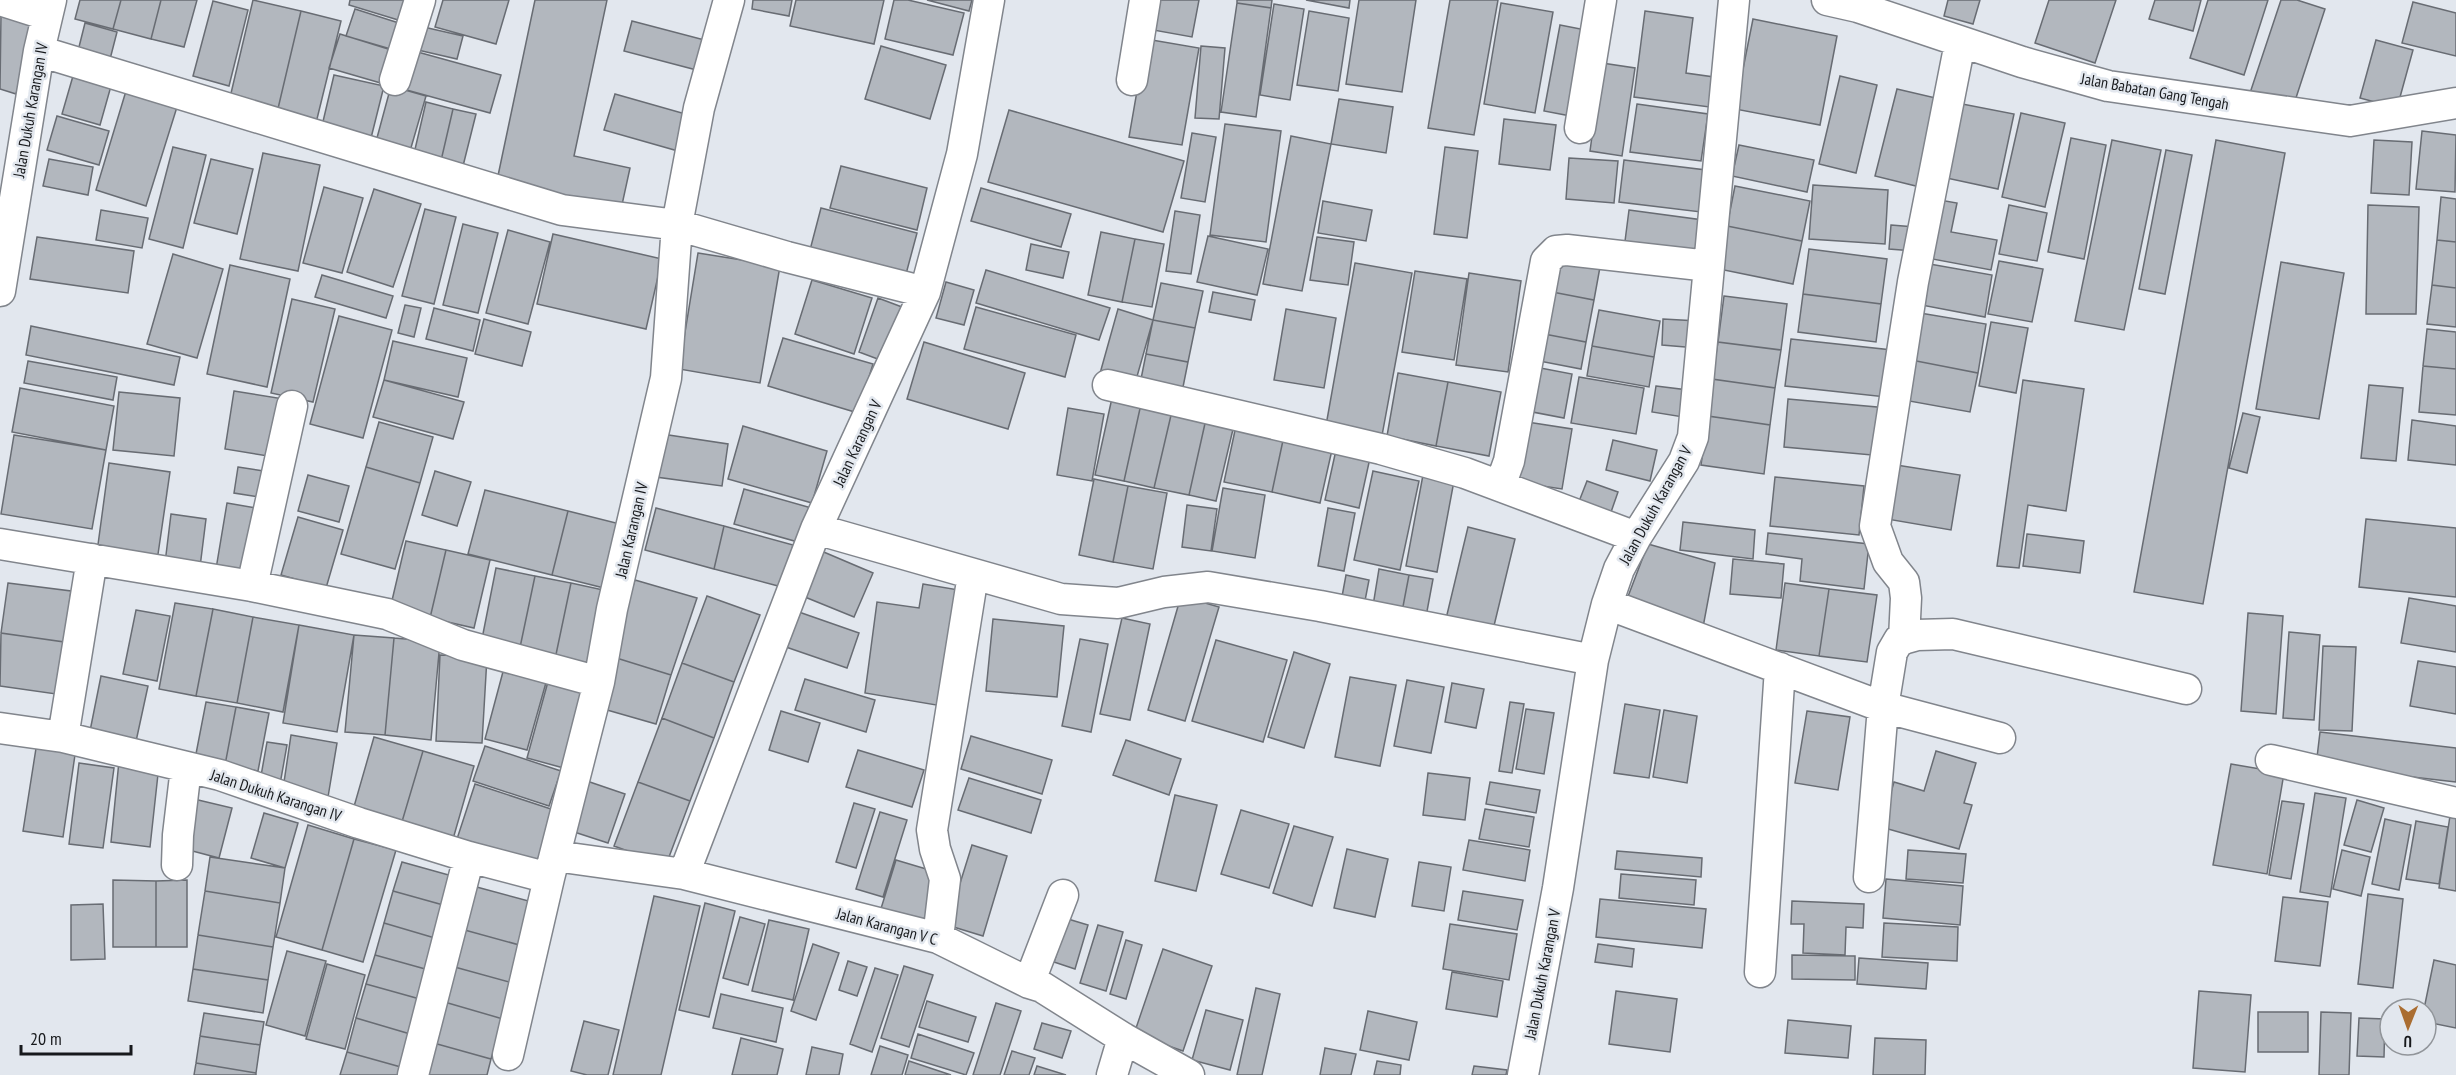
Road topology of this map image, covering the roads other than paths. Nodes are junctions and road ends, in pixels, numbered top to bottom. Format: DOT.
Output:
graph roads {
  1 [pos="0,0"];
  2 [pos="420,0"];
  3 [pos="729,0"];
  4 [pos="989,0"];
  5 [pos="1145,0"];
  6 [pos="1601,0"];
  7 [pos="1734,0"];
  8 [pos="1827,0"];
  9 [pos="49,7"];
  10 [pos="1960,43"];
  11 [pos="39,51"];
  12 [pos="395,80"];
  13 [pos="1132,80"];
  14 [pos="2456,103"];
  15 [pos="1580,128"];
  16 [pos="677,225"];
  17 [pos="1709,266"];
  18 [pos="0,291"];
  19 [pos="925,292"];
  20 [pos="1108,385"];
  21 [pos="292,406"];
  22 [pos="1500,486"];
  23 [pos="816,529"];
  24 [pos="1636,537"];
  25 [pos="0,544"];
  26 [pos="92,559"];
  27 [pos="973,575"];
  28 [pos="252,586"];
  29 [pos="1607,604"];
  30 [pos="1904,639"];
  31 [pos="1593,660"];
  32 [pos="1779,668"];
  33 [pos="599,682"];
  34 [pos="2186,689"];
  35 [pos="1884,707"];
  36 [pos="0,728"];
  37 [pos="63,737"];
  38 [pos="2000,738"];
  39 [pos="2271,760"];
  40 [pos="186,768"];
  41 [pos="2456,803"];
  42 [pos="469,857"];
  43 [pos="177,865"];
  44 [pos="552,867"];
  45 [pos="684,874"];
  46 [pos="1869,877"];
  47 [pos="1063,895"];
  48 [pos="938,938"];
  49 [pos="1760,972"];
  50 [pos="1029,983"];
  51 [pos="1123,1038"];
  52 [pos="508,1055"];
  53 [pos="413,1075"];
  54 [pos="1112,1075"];
  55 [pos="1189,1075"];
  56 [pos="1523,1075"];
  1 -- 9 [label="street"];
  2 -- 12 [label="street"];
  3 -- 16 [label="street, Jalan Karangan IV"];
  4 -- 19 [label="street, Jalan Karangan V"];
  5 -- 13 [label="street"];
  6 -- 15 [label="street"];
  7 -- 17 [label="street, Jalan Dukuh Karangan V"];
  8 -- 10 [label="street, Jalan Babatan Gang Tengah"];
  9 -- 11 [label="street, Jalan Dukuh Karangan IV"];
  10 -- 14 [label="street, Jalan Babatan Gang Tengah"];
  10 -- 30 [label="street"];
  11 -- 16 [label="street"];
  11 -- 18 [label="street, Jalan Dukuh Karangan IV"];
  16 -- 19 [label="street"];
  16 -- 33 [label="street, Jalan Karangan IV"];
  17 -- 22 [label="street"];
  17 -- 24 [label="street, Jalan Dukuh Karangan V"];
  19 -- 23 [label="street, Jalan Karangan V"];
  20 -- 22 [label="street"];
  21 -- 28 [label="street"];
  22 -- 24 [label="street"];
  23 -- 27 [label="street"];
  23 -- 45 [label="street, Jalan Karangan V"];
  24 -- 29 [label="street, Jalan Dukuh Karangan V"];
  25 -- 26 [label="street"];
  26 -- 28 [label="street"];
  26 -- 37 [label="street"];
  27 -- 31 [label="street"];
  27 -- 48 [label="street"];
  28 -- 33 [label="street"];
  29 -- 31 [label="street, Jalan Dukuh Karangan V"];
  29 -- 32 [label="street"];
  30 -- 34 [label="street"];
  30 -- 35 [label="street"];
  31 -- 56 [label="street, Jalan Dukuh Karangan V"];
  32 -- 35 [label="street"];
  32 -- 49 [label="street"];
  33 -- 44 [label="street, Jalan Karangan IV"];
  35 -- 38 [label="street"];
  35 -- 46 [label="street"];
  36 -- 37 [label="street, Jalan Dukuh Karangan IV"];
  37 -- 40 [label="street, Jalan Dukuh Karangan IV"];
  39 -- 41 [label="street"];
  40 -- 42 [label="street, Jalan Dukuh Karangan IV"];
  40 -- 43 [label="street"];
  42 -- 44 [label="street, Jalan Dukuh Karangan IV"];
  42 -- 53 [label="street"];
  44 -- 45 [label="street, Jalan Karangan V C"];
  44 -- 52 [label="street, Jalan Karangan IV"];
  45 -- 48 [label="street, Jalan Karangan V C"];
  47 -- 50 [label="street"];
  48 -- 50 [label="street, Jalan Karangan V C"];
  50 -- 51 [label="street, Jalan Karangan V C"];
  51 -- 54 [label="street"];
  51 -- 55 [label="street, Jalan Karangan V C"];
}
